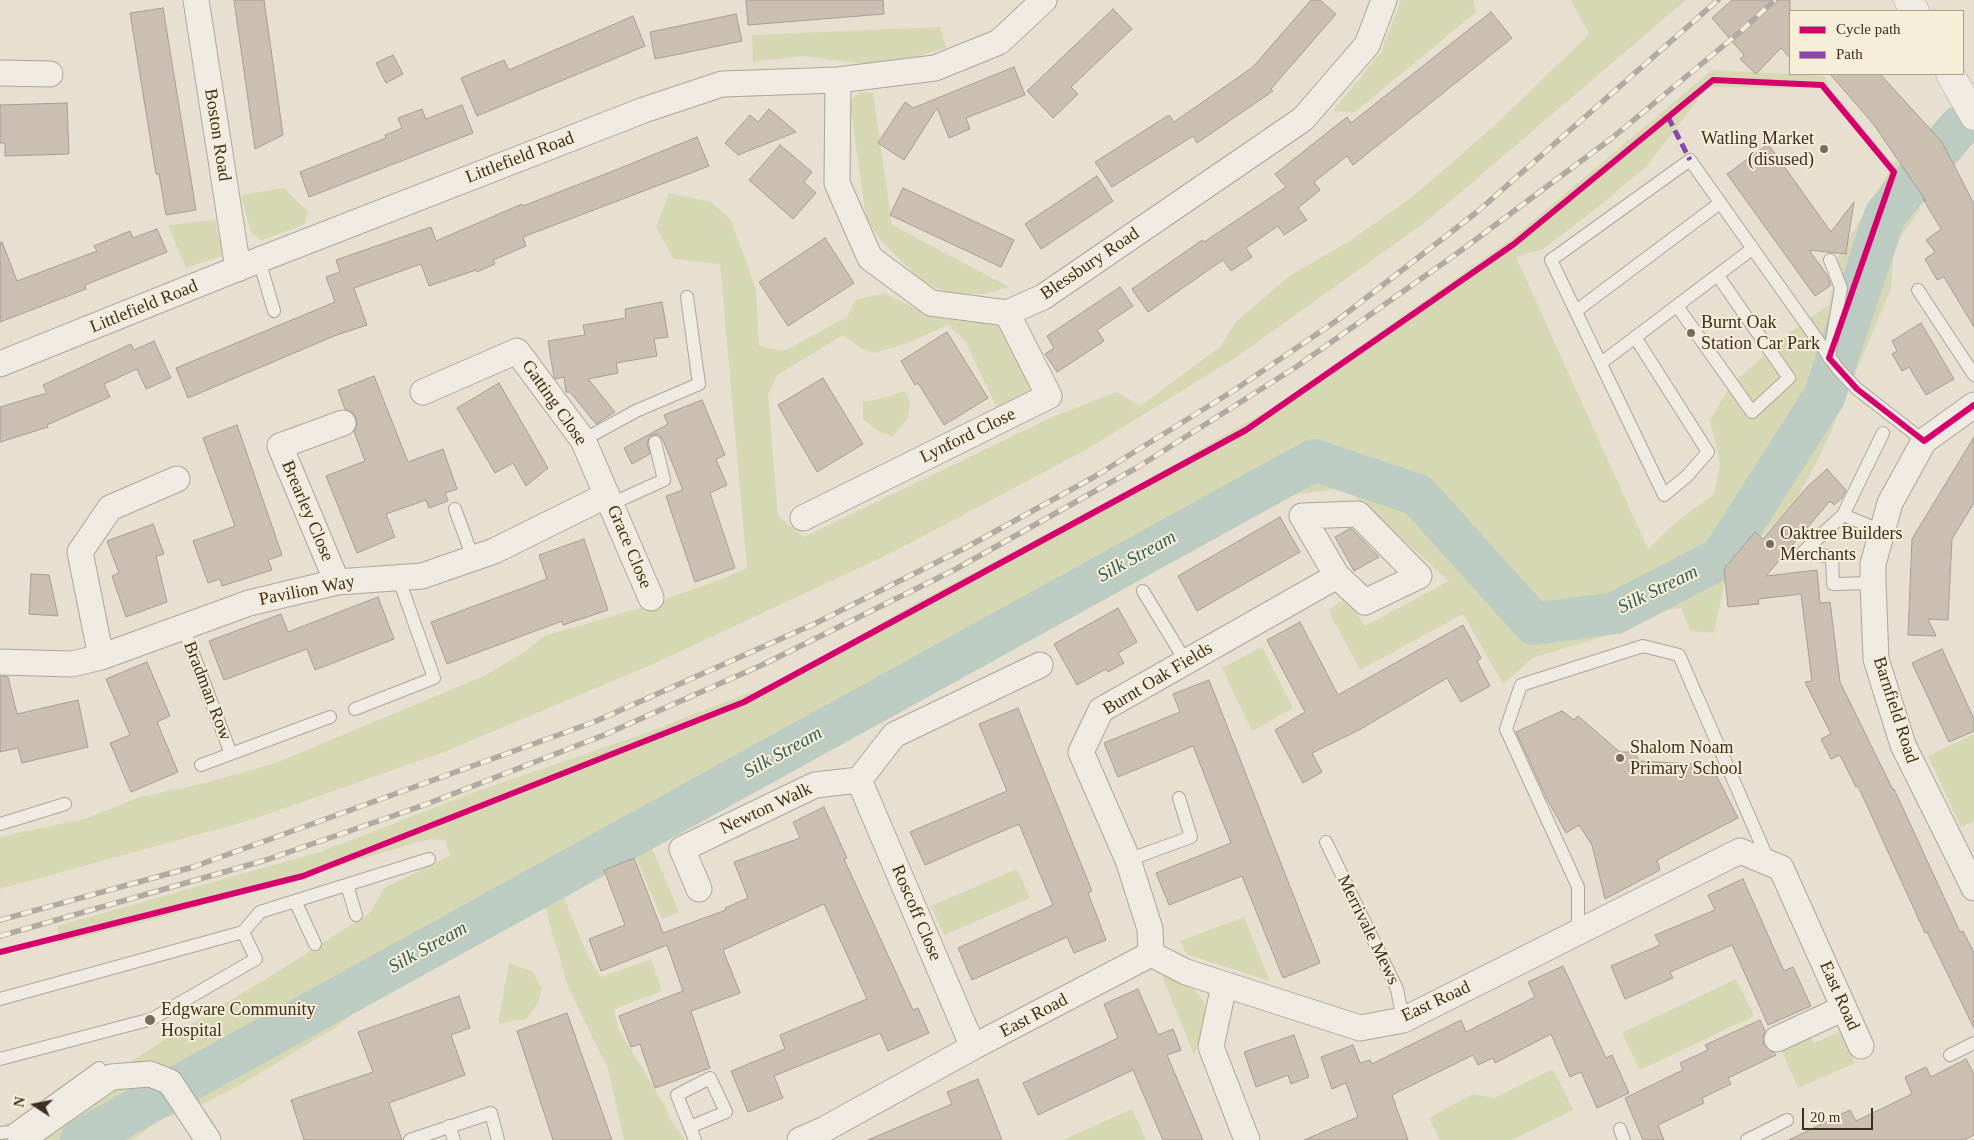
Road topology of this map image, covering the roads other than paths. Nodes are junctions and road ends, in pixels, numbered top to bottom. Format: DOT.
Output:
graph roads {
  1 [pos="196,0"];
  2 [pos="1044,0"];
  3 [pos="1384,0"];
  4 [pos="0,73"];
  5 [pos="50,74"];
  6 [pos="1951,75"];
  7 [pos="838,80"];
  8 [pos="1974,116"];
  9 [pos="1720,204"];
  10 [pos="1752,249"];
  11 [pos="1830,260"];
  12 [pos="249,264"];
  13 [pos="1718,276"];
  14 [pos="1918,290"];
  15 [pos="687,297"];
  16 [pos="1677,306"];
  17 [pos="274,311"];
  18 [pos="1576,311"];
  19 [pos="1007,313"];
  20 [pos="1635,337"];
  21 [pos="1830,358"];
  22 [pos="0,364"];
  23 [pos="1601,364"];
  24 [pos="1974,375"];
  25 [pos="423,392"];
  26 [pos="1974,405"];
  27 [pos="343,423"];
  28 [pos="1882,433"];
  29 [pos="583,440"];
  30 [pos="1924,441"];
  31 [pos="655,442"];
  32 [pos="176,479"];
  33 [pos="609,499"];
  34 [pos="454,509"];
  35 [pos="1843,514"];
  36 [pos="803,518"];
  37 [pos="1882,531"];
  38 [pos="473,558"];
  39 [pos="1337,576"];
  40 [pos="398,577"];
  41 [pos="337,582"];
  42 [pos="1873,584"];
  43 [pos="1143,591"];
  44 [pos="651,598"];
  45 [pos="183,627"];
  46 [pos="101,657"];
  47 [pos="0,662"];
  48 [pos="1186,662"];
  49 [pos="1040,666"];
  50 [pos="355,709"];
  51 [pos="330,717"];
  52 [pos="230,754"];
  53 [pos="201,765"];
  54 [pos="858,780"];
  55 [pos="1179,798"];
  56 [pos="65,804"];
  57 [pos="0,824"];
  58 [pos="1326,842"];
  59 [pos="429,859"];
  60 [pos="1128,860"];
  61 [pos="1769,862"];
  62 [pos="348,885"];
  63 [pos="1974,888"];
  64 [pos="699,890"];
  65 [pos="295,901"];
  66 [pos="356,915"];
  67 [pos="243,932"];
  68 [pos="1578,932"];
  69 [pos="315,944"];
  70 [pos="1151,954"];
  71 [pos="1224,985"];
  72 [pos="0,999"];
  73 [pos="1844,1008"];
  74 [pos="1403,1020"];
  75 [pos="1777,1040"];
  76 [pos="1974,1043"];
  77 [pos="1861,1046"];
  78 [pos="974,1047"];
  79 [pos="1950,1055"];
  80 [pos="0,1059"];
  81 [pos="99,1068"];
  82 [pos="1787,1120"];
  83 [pos="449,1126"];
  84 [pos="690,1127"];
  85 [pos="0,1133"];
  86 [pos="824,1135"];
  87 [pos="21,1140"];
  88 [pos="208,1140"];
  89 [pos="410,1140"];
  90 [pos="454,1140"];
  91 [pos="498,1140"];
  92 [pos="695,1140"];
  93 [pos="800,1140"];
  94 [pos="1247,1140"];
  95 [pos="1747,1140"];
  1 -- 12 [label="street, Boston Road"];
  2 -- 7 [label="street, Littlefield Road"];
  3 -- 19 [label="street, Blessbury Road"];
  4 -- 5 [label="street"];
  6 -- 8 [label="street"];
  7 -- 12 [label="street, Littlefield Road"];
  7 -- 19 [label="street"];
  9 -- 10 [label="lane"];
  9 -- 18 [label="lane"];
  9 -- 18 [label="lane"];
  10 -- 13 [label="lane"];
  10 -- 21 [label="lane"];
  11 -- 21 [label="lane"];
  12 -- 17 [label="lane"];
  12 -- 22 [label="street, Littlefield Road"];
  13 -- 16 [label="lane"];
  13 -- 16 [label="lane"];
  14 -- 24 [label="lane"];
  15 -- 29 [label="lane"];
  16 -- 20 [label="lane"];
  18 -- 23 [label="lane"];
  19 -- 36 [label="street, Lynford Close"];
  20 -- 23 [label="lane"];
  20 -- 23 [label="lane"];
  21 -- 30 [label="lane"];
  25 -- 29 [label="street, Gatting Close"];
  26 -- 30 [label="street, Barnfield Road"];
  27 -- 41 [label="street, Brearley Close"];
  28 -- 35 [label="lane"];
  29 -- 33 [label="street, Gatting Close"];
  30 -- 37 [label="street, Barnfield Road"];
  31 -- 33 [label="lane"];
  32 -- 46 [label="street"];
  33 -- 38 [label="street, Pavilion Way"];
  33 -- 44 [label="street, Grace Close"];
  34 -- 38 [label="lane"];
  35 -- 37 [label="lane"];
  35 -- 42 [label="lane"];
  37 -- 42 [label="street, Barnfield Road"];
  38 -- 40 [label="street, Pavilion Way"];
  39 -- 48 [label="street, Burnt Oak Fields"];
  40 -- 41 [label="street, Pavilion Way"];
  40 -- 50 [label="lane"];
  41 -- 45 [label="street, Pavilion Way"];
  42 -- 63 [label="street, Barnfield Road"];
  43 -- 48 [label="lane"];
  45 -- 46 [label="street, Pavilion Way"];
  45 -- 52 [label="lane, Bradman Row"];
  46 -- 47 [label="street, Pavilion Way"];
  48 -- 60 [label="street, Burnt Oak Fields"];
  49 -- 54 [label="street"];
  51 -- 52 [label="lane"];
  52 -- 53 [label="lane"];
  54 -- 64 [label="street, Newton Walk"];
  54 -- 78 [label="street, Roscoff Close"];
  55 -- 60 [label="lane"];
  56 -- 57 [label="lane"];
  58 -- 74 [label="lane, Merrivale Mews"];
  59 -- 62 [label="lane"];
  60 -- 70 [label="street, Burnt Oak Fields"];
  61 -- 68 [label="street, East Road"];
  61 -- 68 [label="lane"];
  61 -- 73 [label="street, East Road"];
  62 -- 65 [label="lane"];
  62 -- 66 [label="lane"];
  65 -- 67 [label="lane"];
  65 -- 69 [label="lane"];
  67 -- 72 [label="lane"];
  67 -- 80 [label="lane"];
  68 -- 74 [label="street, East Road"];
  70 -- 71 [label="street, East Road"];
  70 -- 78 [label="street, East Road"];
  71 -- 74 [label="street, East Road"];
  71 -- 94 [label="street"];
  73 -- 75 [label="street"];
  73 -- 77 [label="street, East Road"];
  76 -- 79 [label="lane"];
  78 -- 86 [label="street, East Road"];
  81 -- 85 [label="lane"];
  82 -- 95 [label="lane"];
  83 -- 89 [label="lane"];
  83 -- 90 [label="lane"];
  83 -- 91 [label="lane"];
  84 -- 92 [label="lane"];
  86 -- 93 [label="street, East Road"];
  87 -- 88 [label="street"];
}
